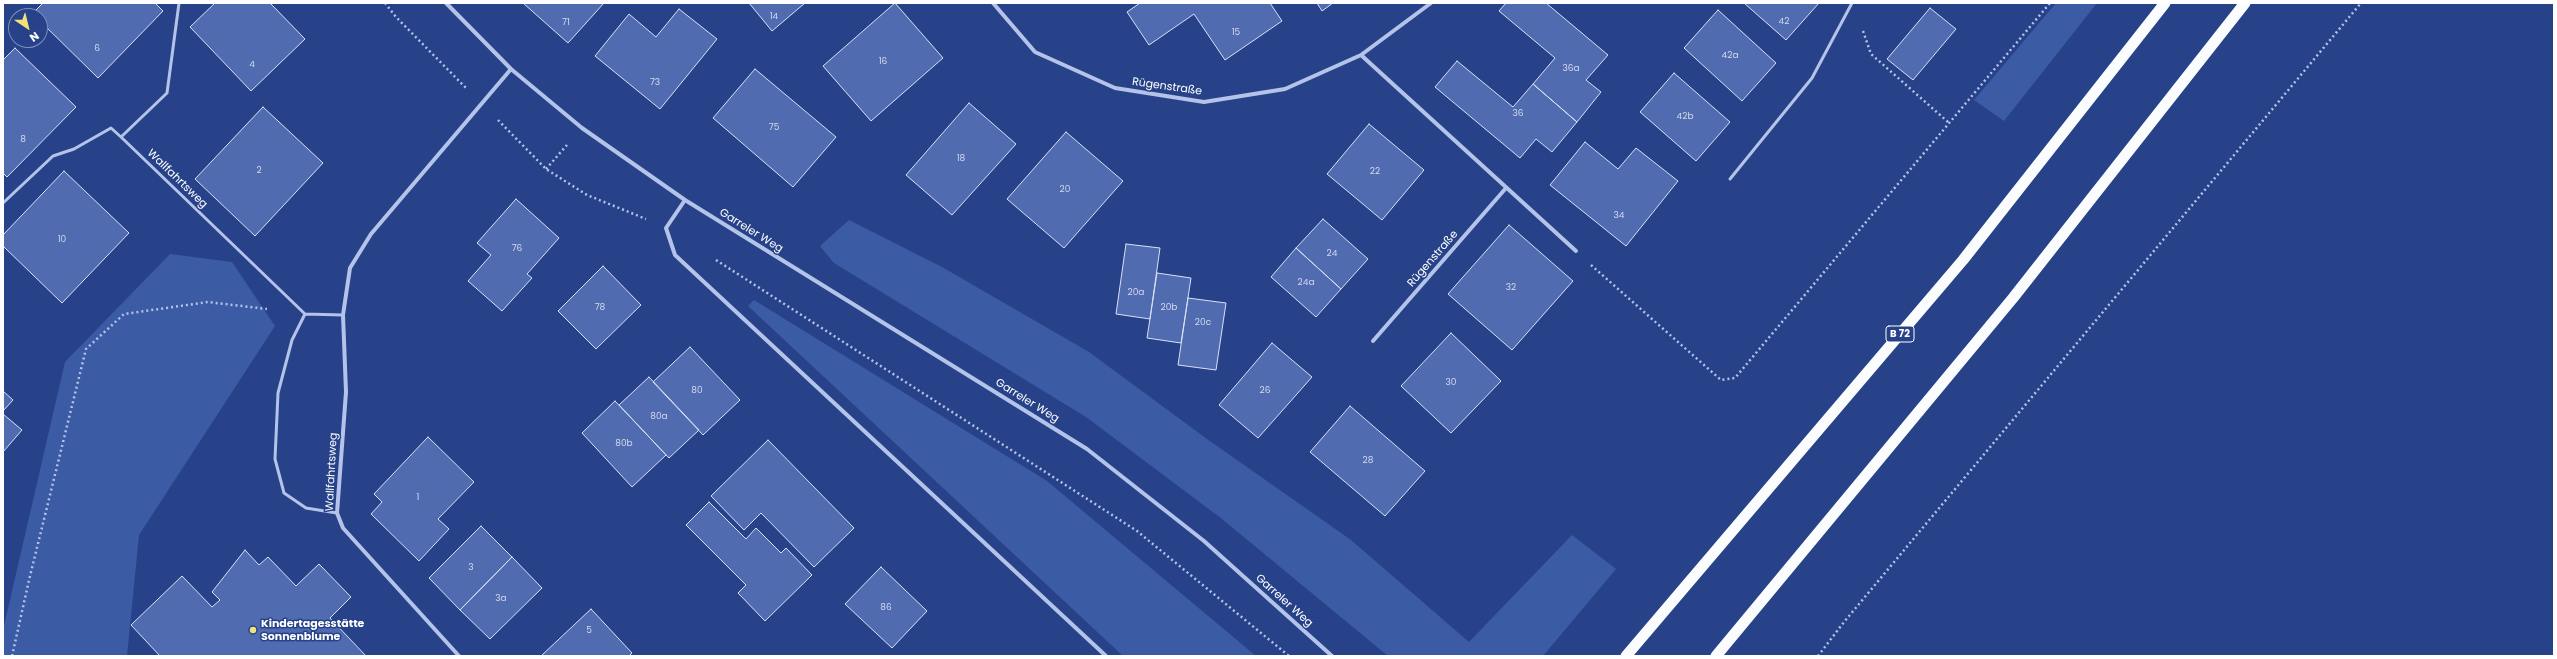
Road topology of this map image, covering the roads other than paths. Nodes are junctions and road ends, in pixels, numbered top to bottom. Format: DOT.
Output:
graph roads {
  1 [pos="179,3"];
  2 [pos="446,3"];
  3 [pos="993,3"];
  4 [pos="1431,3"];
  5 [pos="1852,3"];
  6 [pos="2164,3"];
  7 [pos="2245,3"];
  8 [pos="1361,55"];
  9 [pos="511,69"];
  10 [pos="121,137"];
  11 [pos="1730,179"];
  12 [pos="1506,188"];
  13 [pos="685,200"];
  14 [pos="3,203"];
  15 [pos="1576,251"];
  16 [pos="305,314"];
  17 [pos="343,315"];
  18 [pos="1373,341"];
  19 [pos="337,513"];
  20 [pos="459,656"];
  21 [pos="1106,656"];
  22 [pos="1332,656"];
  23 [pos="1626,656"];
  24 [pos="1716,656"];
  1 -- 10 [label="lane"];
  2 -- 9 [label="street, Garreler Weg"];
  3 -- 8 [label="street, Rügenstraße"];
  4 -- 8 [label="street, Rügenstraße"];
  5 -- 11 [label="lane"];
  6 -- 23 [label="highway, B 72"];
  7 -- 24 [label="highway"];
  8 -- 12 [label="street"];
  9 -- 13 [label="street, Garreler Weg"];
  9 -- 17 [label="street, Wallfahrtsweg"];
  10 -- 14 [label="lane"];
  10 -- 16 [label="lane, Wallfahrtsweg"];
  12 -- 15 [label="street"];
  12 -- 18 [label="street, Rügenstraße"];
  13 -- 21 [label="street"];
  13 -- 22 [label="street, Garreler Weg"];
  16 -- 17 [label="lane"];
  16 -- 19 [label="lane"];
  17 -- 19 [label="street, Wallfahrtsweg"];
  19 -- 20 [label="street, Wallfahrtsweg"];
}
